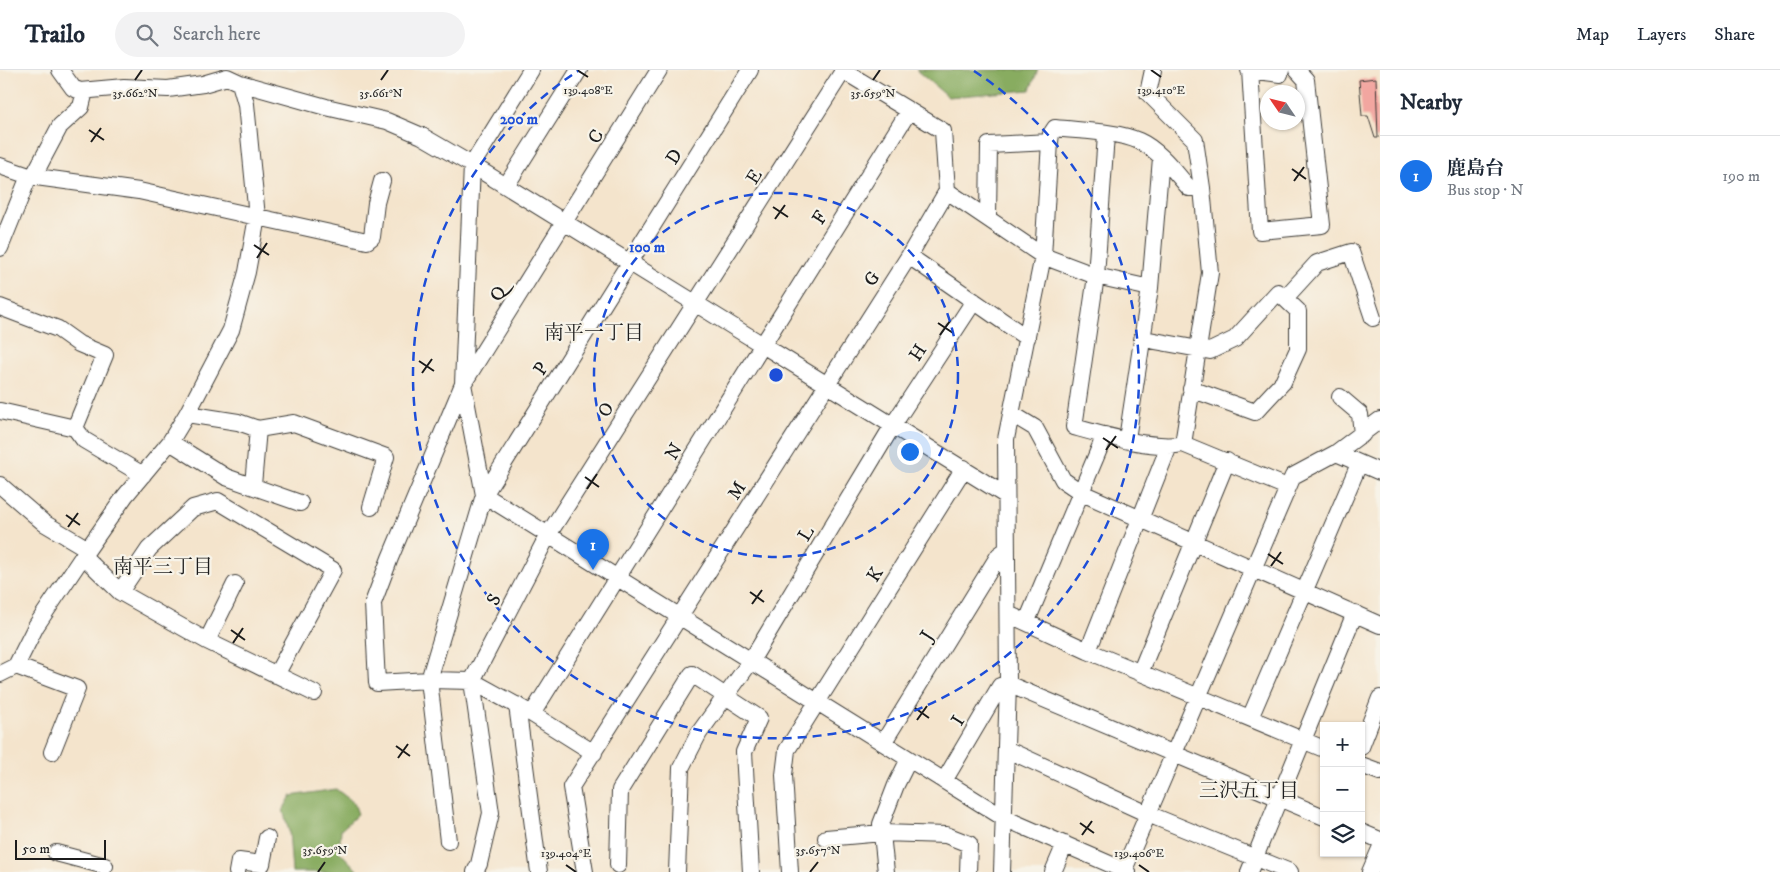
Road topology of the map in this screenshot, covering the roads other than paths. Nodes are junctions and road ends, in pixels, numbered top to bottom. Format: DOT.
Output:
graph roads {
  1 [pos="60,70"];
  2 [pos="531,70"];
  3 [pos="579,70"];
  4 [pos="659,70"];
  5 [pos="750,70"];
  6 [pos="843,70"];
  7 [pos="1153,70"];
  8 [pos="1250,70"];
  9 [pos="1280,70"];
  10 [pos="1297,70"];
  11 [pos="232,76"];
  12 [pos="85,91"];
  13 [pos="909,111"];
  14 [pos="1106,135"];
  15 [pos="1050,142"];
  16 [pos="1161,158"];
  17 [pos="0,166"];
  18 [pos="472,166"];
  19 [pos="31,177"];
  20 [pos="382,181"];
  21 [pos="506,186"];
  22 [pos="1202,188"];
  23 [pos="947,191"];
  24 [pos="257,217"];
  25 [pos="988,218"];
  26 [pos="565,223"];
  27 [pos="0,248"];
  28 [pos="909,256"];
  29 [pos="1043,256"];
  30 [pos="629,263"];
  31 [pos="1096,276"];
  32 [pos="1150,288"];
  33 [pos="1284,298"];
  34 [pos="974,301"];
  35 [pos="696,303"];
  36 [pos="0,307"];
  37 [pos="1373,318"];
  38 [pos="1027,338"];
  39 [pos="1144,339"];
  40 [pos="763,345"];
  41 [pos="1199,348"];
  42 [pos="463,384"];
  43 [pos="826,384"];
  44 [pos="1191,389"];
  45 [pos="1340,397"];
  46 [pos="0,411"];
  47 [pos="188,414"];
  48 [pos="1012,414"];
  49 [pos="1380,420"];
  50 [pos="893,425"];
  51 [pos="75,428"];
  52 [pos="258,429"];
  53 [pos="1105,435"];
  54 [pos="1362,435"];
  55 [pos="1127,439"];
  56 [pos="170,442"];
  57 [pos="1176,445"];
  58 [pos="1336,453"];
  59 [pos="1227,461"];
  60 [pos="1359,464"];
  61 [pos="964,468"];
  62 [pos="1380,472"];
  63 [pos="143,475"];
  64 [pos="231,479"];
  65 [pos="0,485"];
  66 [pos="253,485"];
  67 [pos="1287,487"];
  68 [pos="1082,493"];
  69 [pos="1005,495"];
  70 [pos="484,496"];
  71 [pos="218,501"];
  72 [pos="300,503"];
  73 [pos="371,506"];
  74 [pos="1140,519"];
  75 [pos="548,535"];
  76 [pos="1194,542"];
  77 [pos="1006,550"];
  78 [pos="86,552"];
  79 [pos="1254,568"];
  80 [pos="617,578"];
  81 [pos="235,584"];
  82 [pos="1305,591"];
  83 [pos="120,592"];
  84 [pos="1355,613"];
  85 [pos="1008,614"];
  86 [pos="679,617"];
  87 [pos="1027,621"];
  88 [pos="1380,625"];
  89 [pos="206,640"];
  90 [pos="1088,651"];
  91 [pos="751,661"];
  92 [pos="16,666"];
  93 [pos="1140,673"];
  94 [pos="0,674"];
  95 [pos="276,675"];
  96 [pos="429,680"];
  97 [pos="472,681"];
  98 [pos="1008,684"];
  99 [pos="314,692"];
  100 [pos="727,695"];
  101 [pos="1199,697"];
  102 [pos="1380,698"];
  103 [pos="817,702"];
  104 [pos="517,705"];
  105 [pos="532,714"];
  106 [pos="1250,718"];
  107 [pos="1365,737"];
  108 [pos="1303,740"];
  109 [pos="882,743"];
  110 [pos="1320,747"];
  111 [pos="1006,749"];
  112 [pos="52,752"];
  113 [pos="594,753"];
  114 [pos="1174,755"];
  115 [pos="909,759"];
  116 [pos="1365,766"];
  117 [pos="1380,772"];
  118 [pos="944,781"];
  119 [pos="1279,798"];
  120 [pos="1148,814"];
  121 [pos="1320,814"];
  122 [pos="1004,818"];
  123 [pos="882,833"];
  124 [pos="1365,834"];
  125 [pos="267,838"];
  126 [pos="826,838"];
  127 [pos="1380,840"];
  128 [pos="448,841"];
  129 [pos="1065,844"];
  130 [pos="1380,849"];
  131 [pos="56,853"];
  132 [pos="618,865"];
  133 [pos="1251,865"];
  134 [pos="104,866"];
  135 [pos="1125,871"];
  136 [pos="237,872"];
  137 [pos="475,872"];
  138 [pos="538,872"];
  139 [pos="584,872"];
  140 [pos="677,872"];
  141 [pos="750,872"];
  142 [pos="790,872"];
  143 [pos="886,872"];
  144 [pos="968,872"];
  145 [pos="1002,872"];
  146 [pos="1053,872"];
  147 [pos="1290,872"];
  148 [pos="1370,872"];
  1 -- 12 [label="street"];
  2 -- 18 [label="street"];
  3 -- 21 [label="street"];
  4 -- 26 [label="street, C"];
  5 -- 30 [label="street, D"];
  6 -- 13 [label="street"];
  6 -- 35 [label="street, E"];
  7 -- 22 [label="street"];
  8 -- 9 [label="street"];
  8 -- 10 [label="street"];
  11 -- 12 [label="street"];
  11 -- 18 [label="street"];
  11 -- 24 [label="street"];
  12 -- 19 [label="street"];
  13 -- 23 [label="street"];
  13 -- 40 [label="street, F"];
  14 -- 15 [label="street"];
  14 -- 16 [label="street"];
  14 -- 31 [label="street"];
  15 -- 25 [label="street"];
  15 -- 29 [label="street"];
  16 -- 22 [label="street"];
  16 -- 32 [label="street"];
  17 -- 19 [label="street"];
  18 -- 21 [label="street"];
  18 -- 42 [label="street"];
  19 -- 24 [label="street"];
  19 -- 27 [label="street"];
  20 -- 24 [label="street"];
  21 -- 26 [label="street"];
  22 -- 41 [label="street"];
  23 -- 25 [label="street"];
  23 -- 28 [label="street, G"];
  24 -- 47 [label="street"];
  25 -- 29 [label="street"];
  26 -- 30 [label="street"];
  26 -- 42 [label="street, Q"];
  28 -- 34 [label="street"];
  28 -- 43 [label="street, G"];
  29 -- 31 [label="street"];
  29 -- 38 [label="street"];
  30 -- 35 [label="street"];
  30 -- 70 [label="street, P"];
  31 -- 32 [label="street"];
  31 -- 53 [label="street"];
  32 -- 39 [label="street"];
  33 -- 37 [label="street"];
  33 -- 41 [label="street"];
  33 -- 44 [label="street"];
  34 -- 38 [label="street"];
  34 -- 50 [label="street, H"];
  35 -- 40 [label="street"];
  35 -- 75 [label="street, O"];
  36 -- 51 [label="street"];
  38 -- 48 [label="street"];
  39 -- 41 [label="street"];
  39 -- 55 [label="street"];
  40 -- 43 [label="street"];
  40 -- 80 [label="street, N"];
  41 -- 44 [label="street"];
  42 -- 70 [label="street"];
  42 -- 96 [label="street"];
  43 -- 50 [label="street"];
  43 -- 86 [label="street, M"];
  44 -- 57 [label="street"];
  45 -- 54 [label="street"];
  46 -- 51 [label="street"];
  47 -- 52 [label="street"];
  47 -- 56 [label="street"];
  48 -- 68 [label="street"];
  48 -- 69 [label="street"];
  49 -- 54 [label="street"];
  50 -- 61 [label="street"];
  50 -- 91 [label="street, L"];
  51 -- 63 [label="street"];
  52 -- 66 [label="street"];
  52 -- 73 [label="street"];
  53 -- 55 [label="street"];
  53 -- 68 [label="street"];
  54 -- 58 [label="street"];
  55 -- 57 [label="street"];
  56 -- 63 [label="street"];
  56 -- 64 [label="street"];
  57 -- 59 [label="street"];
  57 -- 74 [label="street"];
  58 -- 60 [label="street"];
  58 -- 67 [label="street"];
  59 -- 67 [label="street"];
  59 -- 76 [label="street"];
  60 -- 62 [label="street"];
  60 -- 82 [label="street"];
  61 -- 69 [label="street"];
  61 -- 103 [label="street, K"];
  63 -- 78 [label="street"];
  64 -- 66 [label="street"];
  64 -- 71 [label="street"];
  65 -- 78 [label="street"];
  66 -- 72 [label="street"];
  67 -- 79 [label="street"];
  68 -- 74 [label="street"];
  68 -- 87 [label="street"];
  69 -- 77 [label="street"];
  70 -- 75 [label="street"];
  70 -- 96 [label="street"];
  71 -- 83 [label="street"];
  71 -- 95 [label="street"];
  74 -- 76 [label="street"];
  74 -- 90 [label="street"];
  75 -- 80 [label="street"];
  75 -- 97 [label="street, S"];
  76 -- 79 [label="street"];
  76 -- 93 [label="street"];
  77 -- 85 [label="street"];
  77 -- 109 [label="street, J"];
  78 -- 83 [label="street"];
  78 -- 92 [label="street"];
  79 -- 82 [label="street"];
  79 -- 101 [label="street"];
  80 -- 86 [label="street"];
  80 -- 105 [label="street, N"];
  81 -- 89 [label="street"];
  82 -- 84 [label="street"];
  82 -- 106 [label="street"];
  83 -- 89 [label="street"];
  84 -- 88 [label="street"];
  84 -- 108 [label="street"];
  85 -- 87 [label="street"];
  85 -- 98 [label="street"];
  86 -- 91 [label="street"];
  86 -- 113 [label="street, M"];
  87 -- 90 [label="street"];
  89 -- 95 [label="street"];
  90 -- 93 [label="street"];
  91 -- 100 [label="street, L"];
  91 -- 103 [label="street"];
  92 -- 94 [label="street"];
  92 -- 112 [label="street"];
  93 -- 101 [label="street"];
  95 -- 99 [label="street"];
  96 -- 97 [label="street"];
  96 -- 128 [label="street"];
  97 -- 104 [label="street"];
  97 -- 137 [label="street"];
  98 -- 111 [label="street"];
  98 -- 114 [label="street"];
  98 -- 118 [label="street, I"];
  100 -- 132 [label="street"];
  100 -- 140 [label="street, L"];
  100 -- 141 [label="street"];
  101 -- 106 [label="street"];
  101 -- 114 [label="street"];
  102 -- 107 [label="street"];
  103 -- 109 [label="street"];
  103 -- 142 [label="street, K"];
  104 -- 105 [label="street"];
  104 -- 138 [label="street"];
  105 -- 113 [label="street"];
  106 -- 108 [label="street"];
  108 -- 110 [label="street"];
  108 -- 119 [label="street"];
  109 -- 115 [label="street"];
  111 -- 120 [label="street"];
  111 -- 122 [label="street"];
  113 -- 139 [label="street, M"];
  114 -- 119 [label="street"];
  114 -- 120 [label="street"];
  115 -- 118 [label="street"];
  115 -- 123 [label="street"];
  116 -- 117 [label="street"];
  118 -- 122 [label="street"];
  119 -- 121 [label="street"];
  119 -- 133 [label="street"];
  120 -- 133 [label="street"];
  120 -- 135 [label="street"];
  122 -- 129 [label="street"];
  122 -- 145 [label="street"];
  123 -- 126 [label="street"];
  123 -- 143 [label="street"];
  123 -- 144 [label="street"];
  124 -- 127 [label="street"];
  125 -- 136 [label="street"];
  129 -- 135 [label="street"];
  129 -- 146 [label="street"];
  130 -- 148 [label="street"];
  131 -- 134 [label="street"];
  133 -- 147 [label="street"];
}
